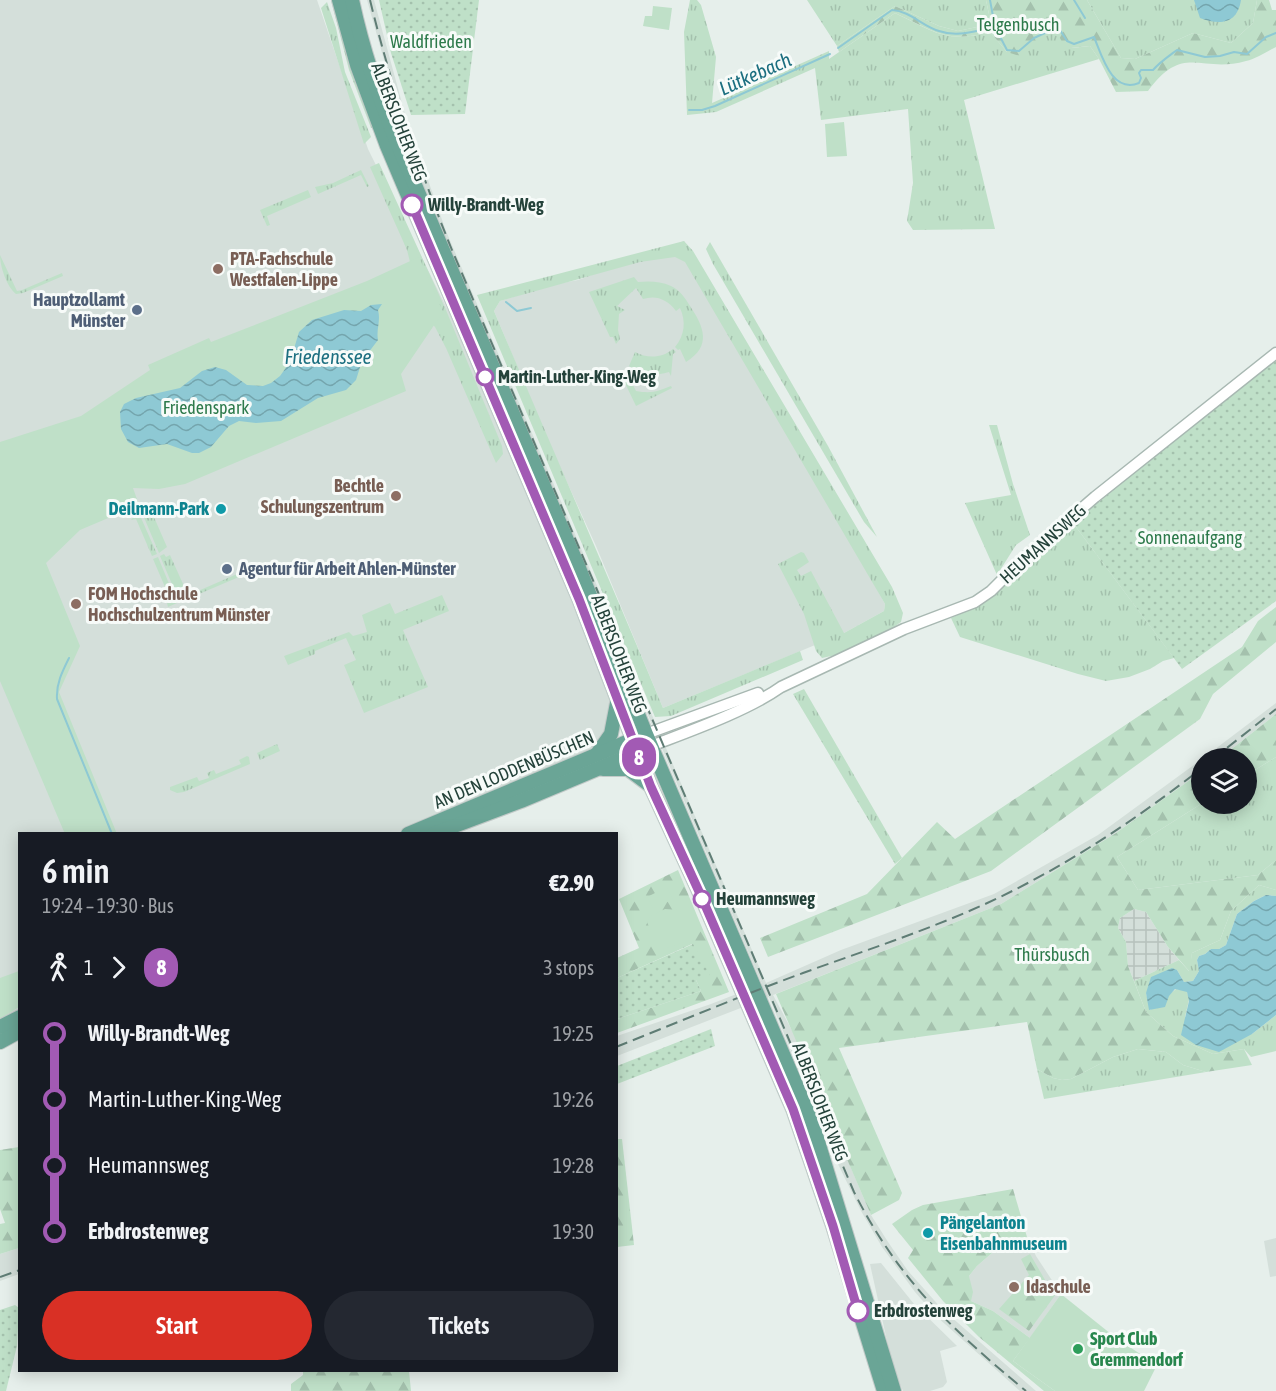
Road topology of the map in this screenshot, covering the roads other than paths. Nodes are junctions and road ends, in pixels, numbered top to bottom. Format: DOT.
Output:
graph roads {
  1 [pos="339,0"];
  2 [pos="352,0"];
  3 [pos="1276,353"];
  4 [pos="618,701"];
  5 [pos="642,743"];
  6 [pos="596,755"];
  7 [pos="592,770"];
  8 [pos="651,787"];
  9 [pos="413,832"];
  10 [pos="438,832"];
  11 [pos="18,1018"];
  12 [pos="0,1028"];
  13 [pos="18,1032"];
  14 [pos="0,1042"];
  15 [pos="884,1391"];
  16 [pos="894,1391"];
  1 -- 4 [label="main road, ALBERSLOHER WEG"];
  2 -- 5 [label="main road, ALBERSLOHER WEG"];
  3 -- 5 [label="street, HEUMANNSWEG"];
  4 -- 5 [label="main road, ALBERSLOHER WEG"];
  4 -- 6 [label="main road"];
  5 -- 6 [label="main road, AN DEN LODDENBÜSCHEN"];
  5 -- 7 [label="main road, AN DEN LODDENBÜSCHEN"];
  5 -- 8 [label="main road, ALBERSLOHER WEG"];
  5 -- 16 [label="main road, ALBERSLOHER WEG"];
  6 -- 9 [label="main road, AN DEN LODDENBÜSCHEN"];
  7 -- 8 [label="main road"];
  7 -- 10 [label="main road, AN DEN LODDENBÜSCHEN"];
  8 -- 15 [label="main road, ALBERSLOHER WEG"];
  11 -- 12 [label="main road"];
  13 -- 14 [label="main road"];
}
